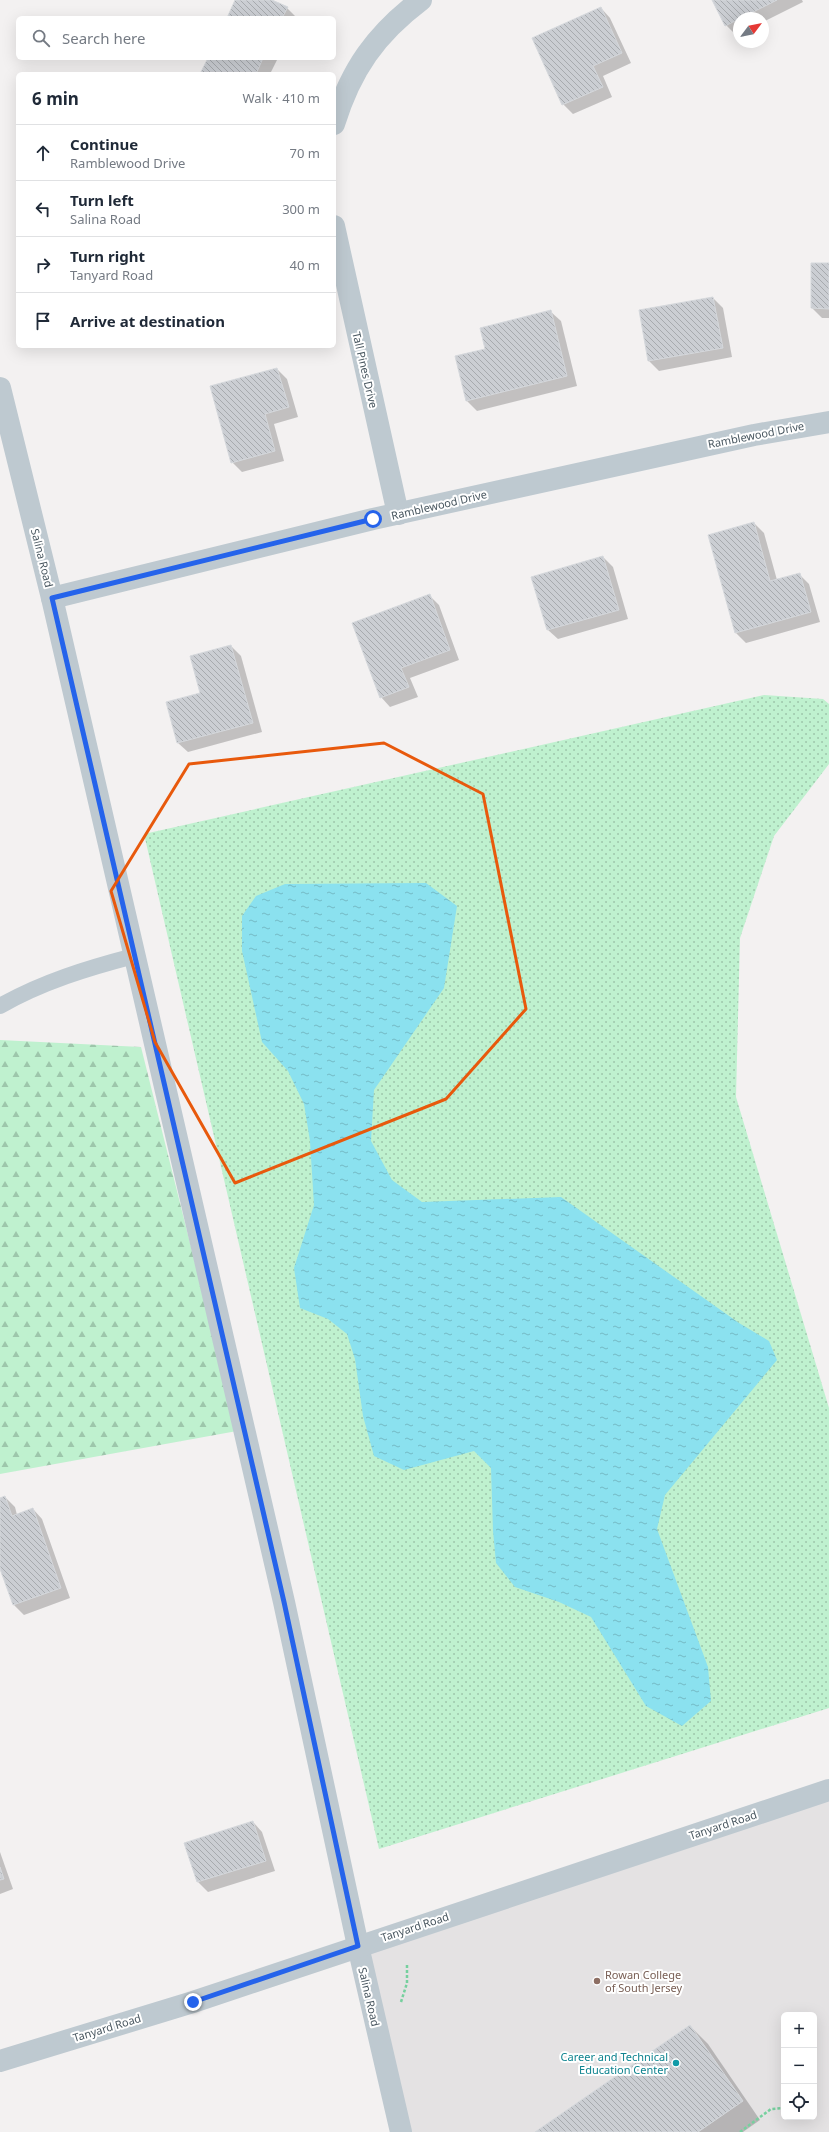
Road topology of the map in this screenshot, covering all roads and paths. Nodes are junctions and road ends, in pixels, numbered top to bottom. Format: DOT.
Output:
graph roads {
  1 [pos="421,0"];
  2 [pos="336,118"];
  3 [pos="336,235"];
  4 [pos="0,388"];
  5 [pos="829,422"];
  6 [pos="398,514"];
  7 [pos="52,598"];
  8 [pos="134,956"];
  9 [pos="0,1006"];
  10 [pos="829,1790"];
  11 [pos="358,1946"];
  12 [pos="0,2061"];
  13 [pos="781,2108"];
  14 [pos="401,2132"];
  15 [pos="740,2132"];
  1 -- 2 [label="street"];
  3 -- 6 [label="street, Tall Pines Drive"];
  4 -- 7 [label="street, Salina Road"];
  5 -- 6 [label="street, Ramblewood Drive"];
  6 -- 7 [label="street, Ramblewood Drive"];
  7 -- 8 [label="street, Salina Road"];
  8 -- 9 [label="lane"];
  8 -- 11 [label="street, Salina Road"];
  10 -- 11 [label="street, Tanyard Road"];
  11 -- 12 [label="street, Tanyard Road"];
  11 -- 14 [label="street, Salina Road"];
  13 -- 15 [label="path"];
}
